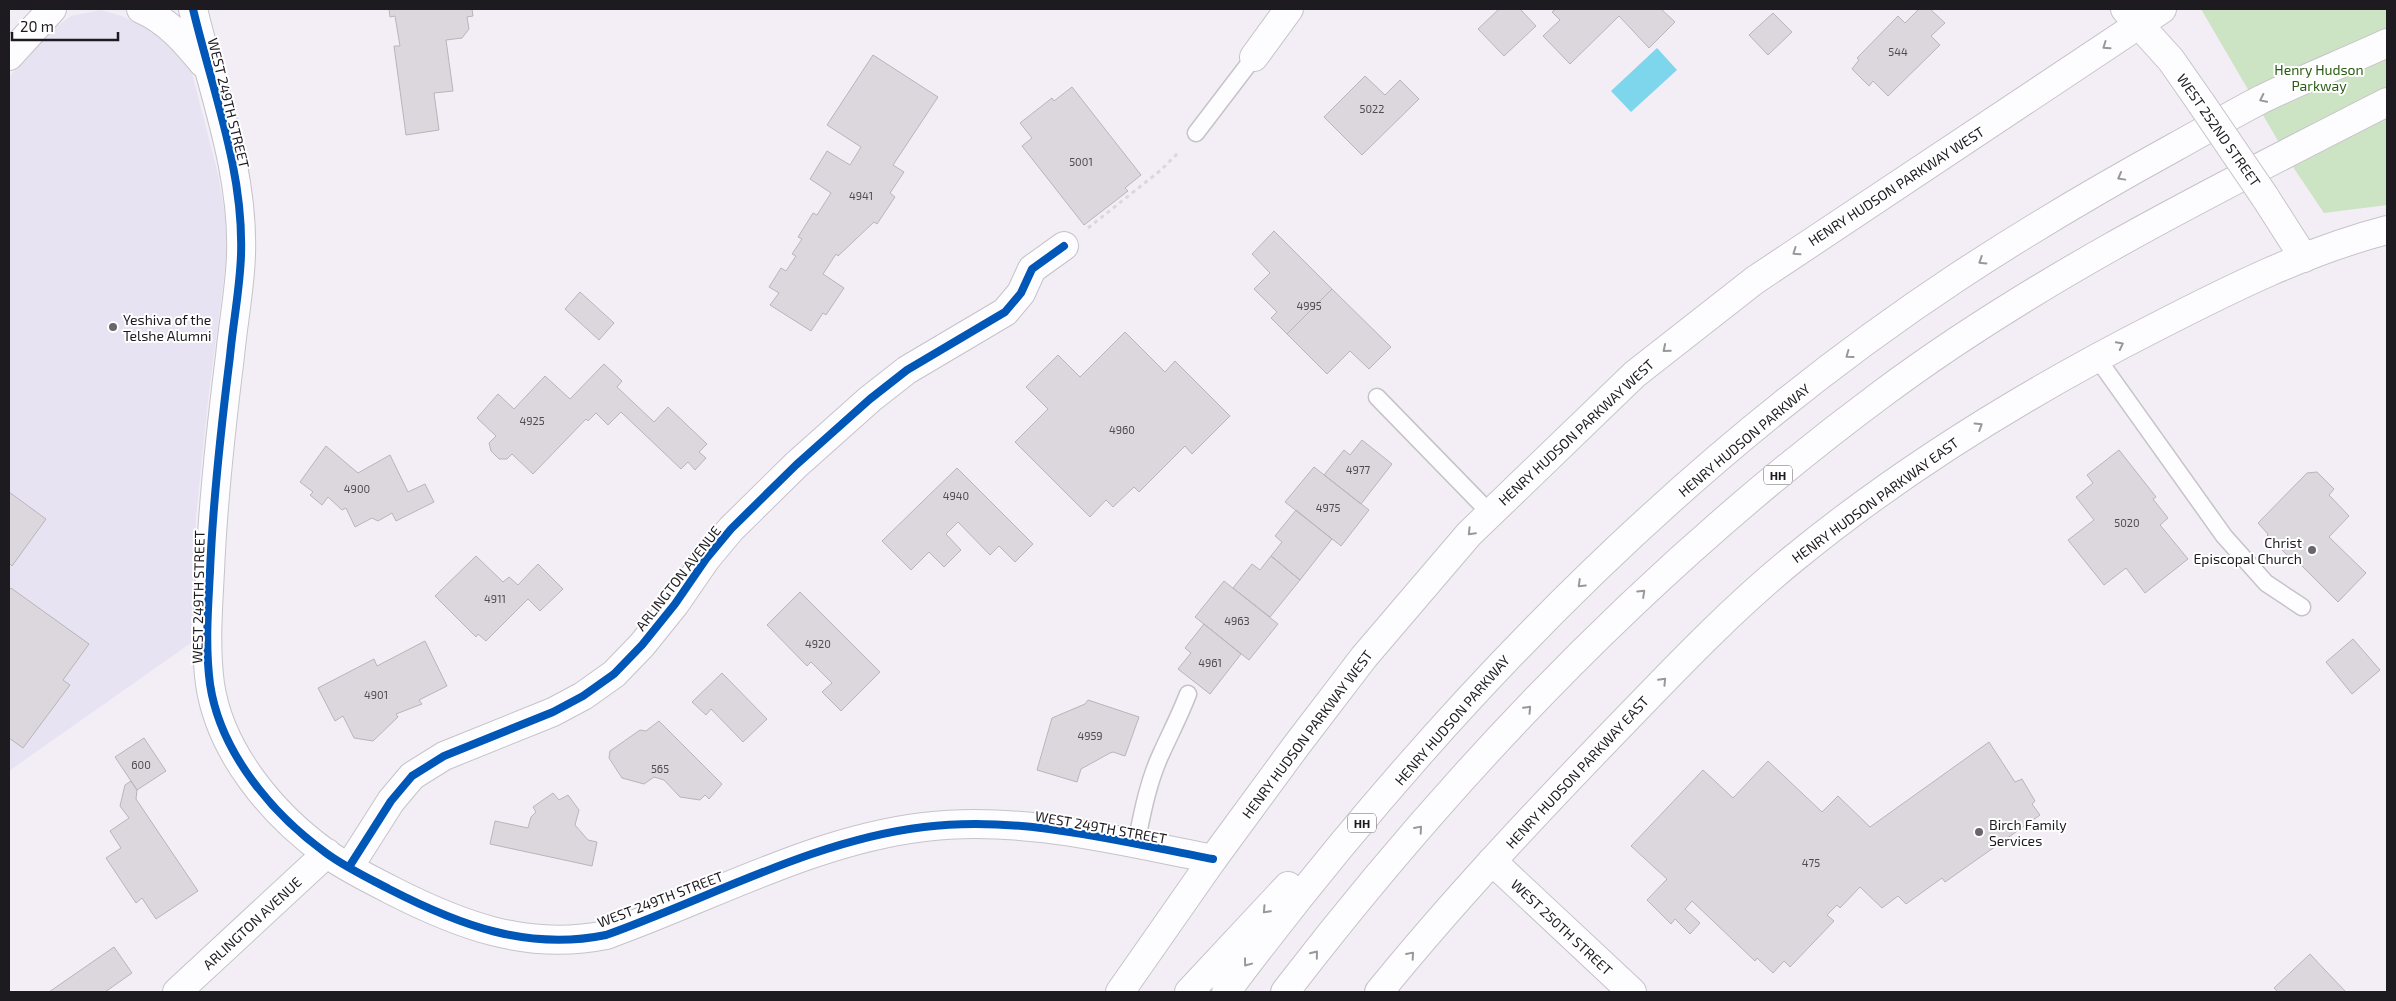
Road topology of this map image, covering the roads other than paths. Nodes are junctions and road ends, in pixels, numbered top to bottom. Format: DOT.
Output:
graph roads {
  1 [pos="52,9"];
  2 [pos="142,9"];
  3 [pos="193,9"];
  4 [pos="1289,9"];
  5 [pos="2142,13"];
  6 [pos="2387,43"];
  7 [pos="9,56"];
  8 [pos="1254,57"];
  9 [pos="207,67"];
  10 [pos="2387,102"];
  11 [pos="1196,133"];
  12 [pos="2387,230"];
  13 [pos="1064,246"];
  14 [pos="2304,258"];
  15 [pos="2097,358"];
  16 [pos="1377,397"];
  17 [pos="1490,513"];
  18 [pos="2302,608"];
  19 [pos="1505,659"];
  20 [pos="1188,694"];
  21 [pos="1136,844"];
  22 [pos="1213,859"];
  23 [pos="338,860"];
  24 [pos="1492,862"];
  25 [pos="177,992"];
  26 [pos="1120,992"];
  27 [pos="1189,992"];
  28 [pos="1226,992"];
  29 [pos="1285,992"];
  30 [pos="1379,992"];
  31 [pos="1632,992"];
  1 -- 7 [label="main road"];
  2 -- 9 [label="main road, WEST 249TH STREET"];
  3 -- 9 [label="main road, WEST 249TH STREET"];
  4 -- 8 [label="main road"];
  5 -- 14 [label="main road, WEST 252ND STREET, bridge"];
  5 -- 17 [label="main road, HENRY HUDSON PARKWAY WEST, one-way"];
  6 -- 19 [label="main road, HENRY HUDSON PARKWAY / HH, one-way"];
  8 -- 11 [label="lane"];
  9 -- 23 [label="main road, WEST 249TH STREET"];
  29 -- 10 [label="main road, HH, one-way"];
  12 -- 14 [label="main road, HENRY HUDSON PARKWAY EAST"];
  13 -- 23 [label="main road, ARLINGTON AVENUE"];
  15 -- 14 [label="main road, HENRY HUDSON PARKWAY EAST, one-way"];
  15 -- 18 [label="lane"];
  24 -- 15 [label="main road, HENRY HUDSON PARKWAY EAST, one-way"];
  16 -- 17 [label="lane"];
  17 -- 22 [label="main road, HENRY HUDSON PARKWAY WEST, one-way"];
  19 -- 27 [label="main road, one-way"];
  19 -- 28 [label="main road, HENRY HUDSON PARKWAY / HH, one-way"];
  20 -- 21 [label="lane"];
  21 -- 22 [label="main road, WEST 249TH STREET"];
  21 -- 23 [label="main road, WEST 249TH STREET"];
  22 -- 26 [label="main road, HENRY HUDSON PARKWAY WEST"];
  23 -- 25 [label="main road, ARLINGTON AVENUE"];
  30 -- 24 [label="main road, HENRY HUDSON PARKWAY EAST, one-way"];
  24 -- 31 [label="main road, WEST 250TH STREET"];
}
